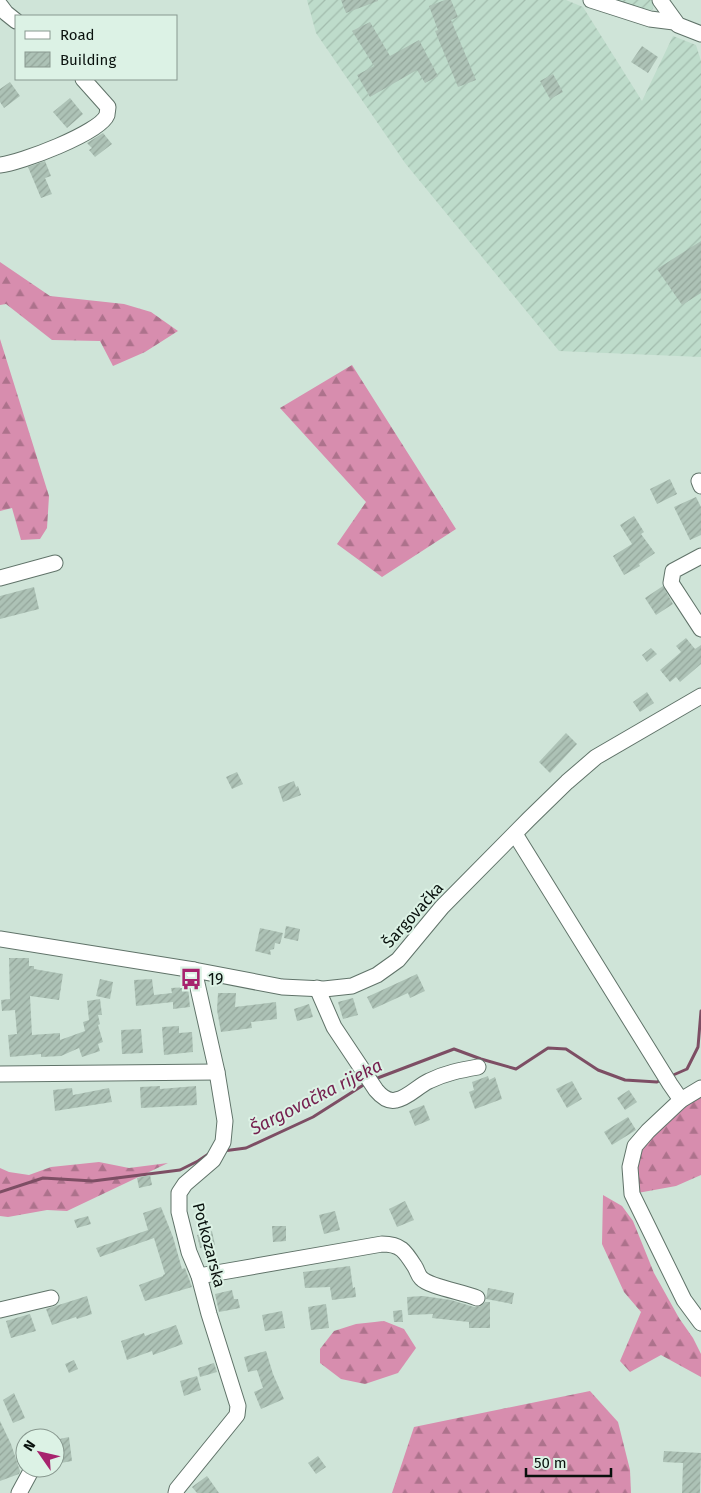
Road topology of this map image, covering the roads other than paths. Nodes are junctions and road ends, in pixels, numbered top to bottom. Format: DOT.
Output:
graph roads {
  1 [pos="591,0"];
  2 [pos="660,0"];
  3 [pos="0,5"];
  4 [pos="15,20"];
  5 [pos="674,22"];
  6 [pos="701,34"];
  7 [pos="84,80"];
  8 [pos="0,165"];
  9 [pos="701,556"];
  10 [pos="54,563"];
  11 [pos="0,578"];
  12 [pos="701,629"];
  13 [pos="701,696"];
  14 [pos="515,834"];
  15 [pos="0,939"];
  16 [pos="194,970"];
  17 [pos="317,988"];
  18 [pos="478,1067"];
  19 [pos="217,1072"];
  20 [pos="0,1074"];
  21 [pos="701,1088"];
  22 [pos="681,1100"];
  23 [pos="199,1276"];
  24 [pos="51,1298"];
  25 [pos="476,1298"];
  26 [pos="0,1310"];
  27 [pos="701,1323"];
  28 [pos="27,1478"];
  29 [pos="19,1493"];
  30 [pos="176,1493"];
  1 -- 5 [label="street"];
  2 -- 5 [label="street"];
  3 -- 4 [label="street"];
  5 -- 6 [label="street"];
  7 -- 8 [label="street"];
  9 -- 12 [label="street"];
  10 -- 11 [label="street"];
  13 -- 14 [label="street, Šargovačka"];
  14 -- 17 [label="street, Šargovačka"];
  14 -- 22 [label="street"];
  15 -- 16 [label="street, Šargovačka"];
  16 -- 17 [label="street, Šargovačka"];
  16 -- 19 [label="street, Potkozarska"];
  17 -- 18 [label="street"];
  19 -- 20 [label="street"];
  19 -- 23 [label="street, Potkozarska"];
  21 -- 22 [label="street"];
  22 -- 27 [label="street"];
  23 -- 25 [label="street"];
  23 -- 30 [label="street, Potkozarska"];
  24 -- 26 [label="street"];
  28 -- 29 [label="street"];
}
